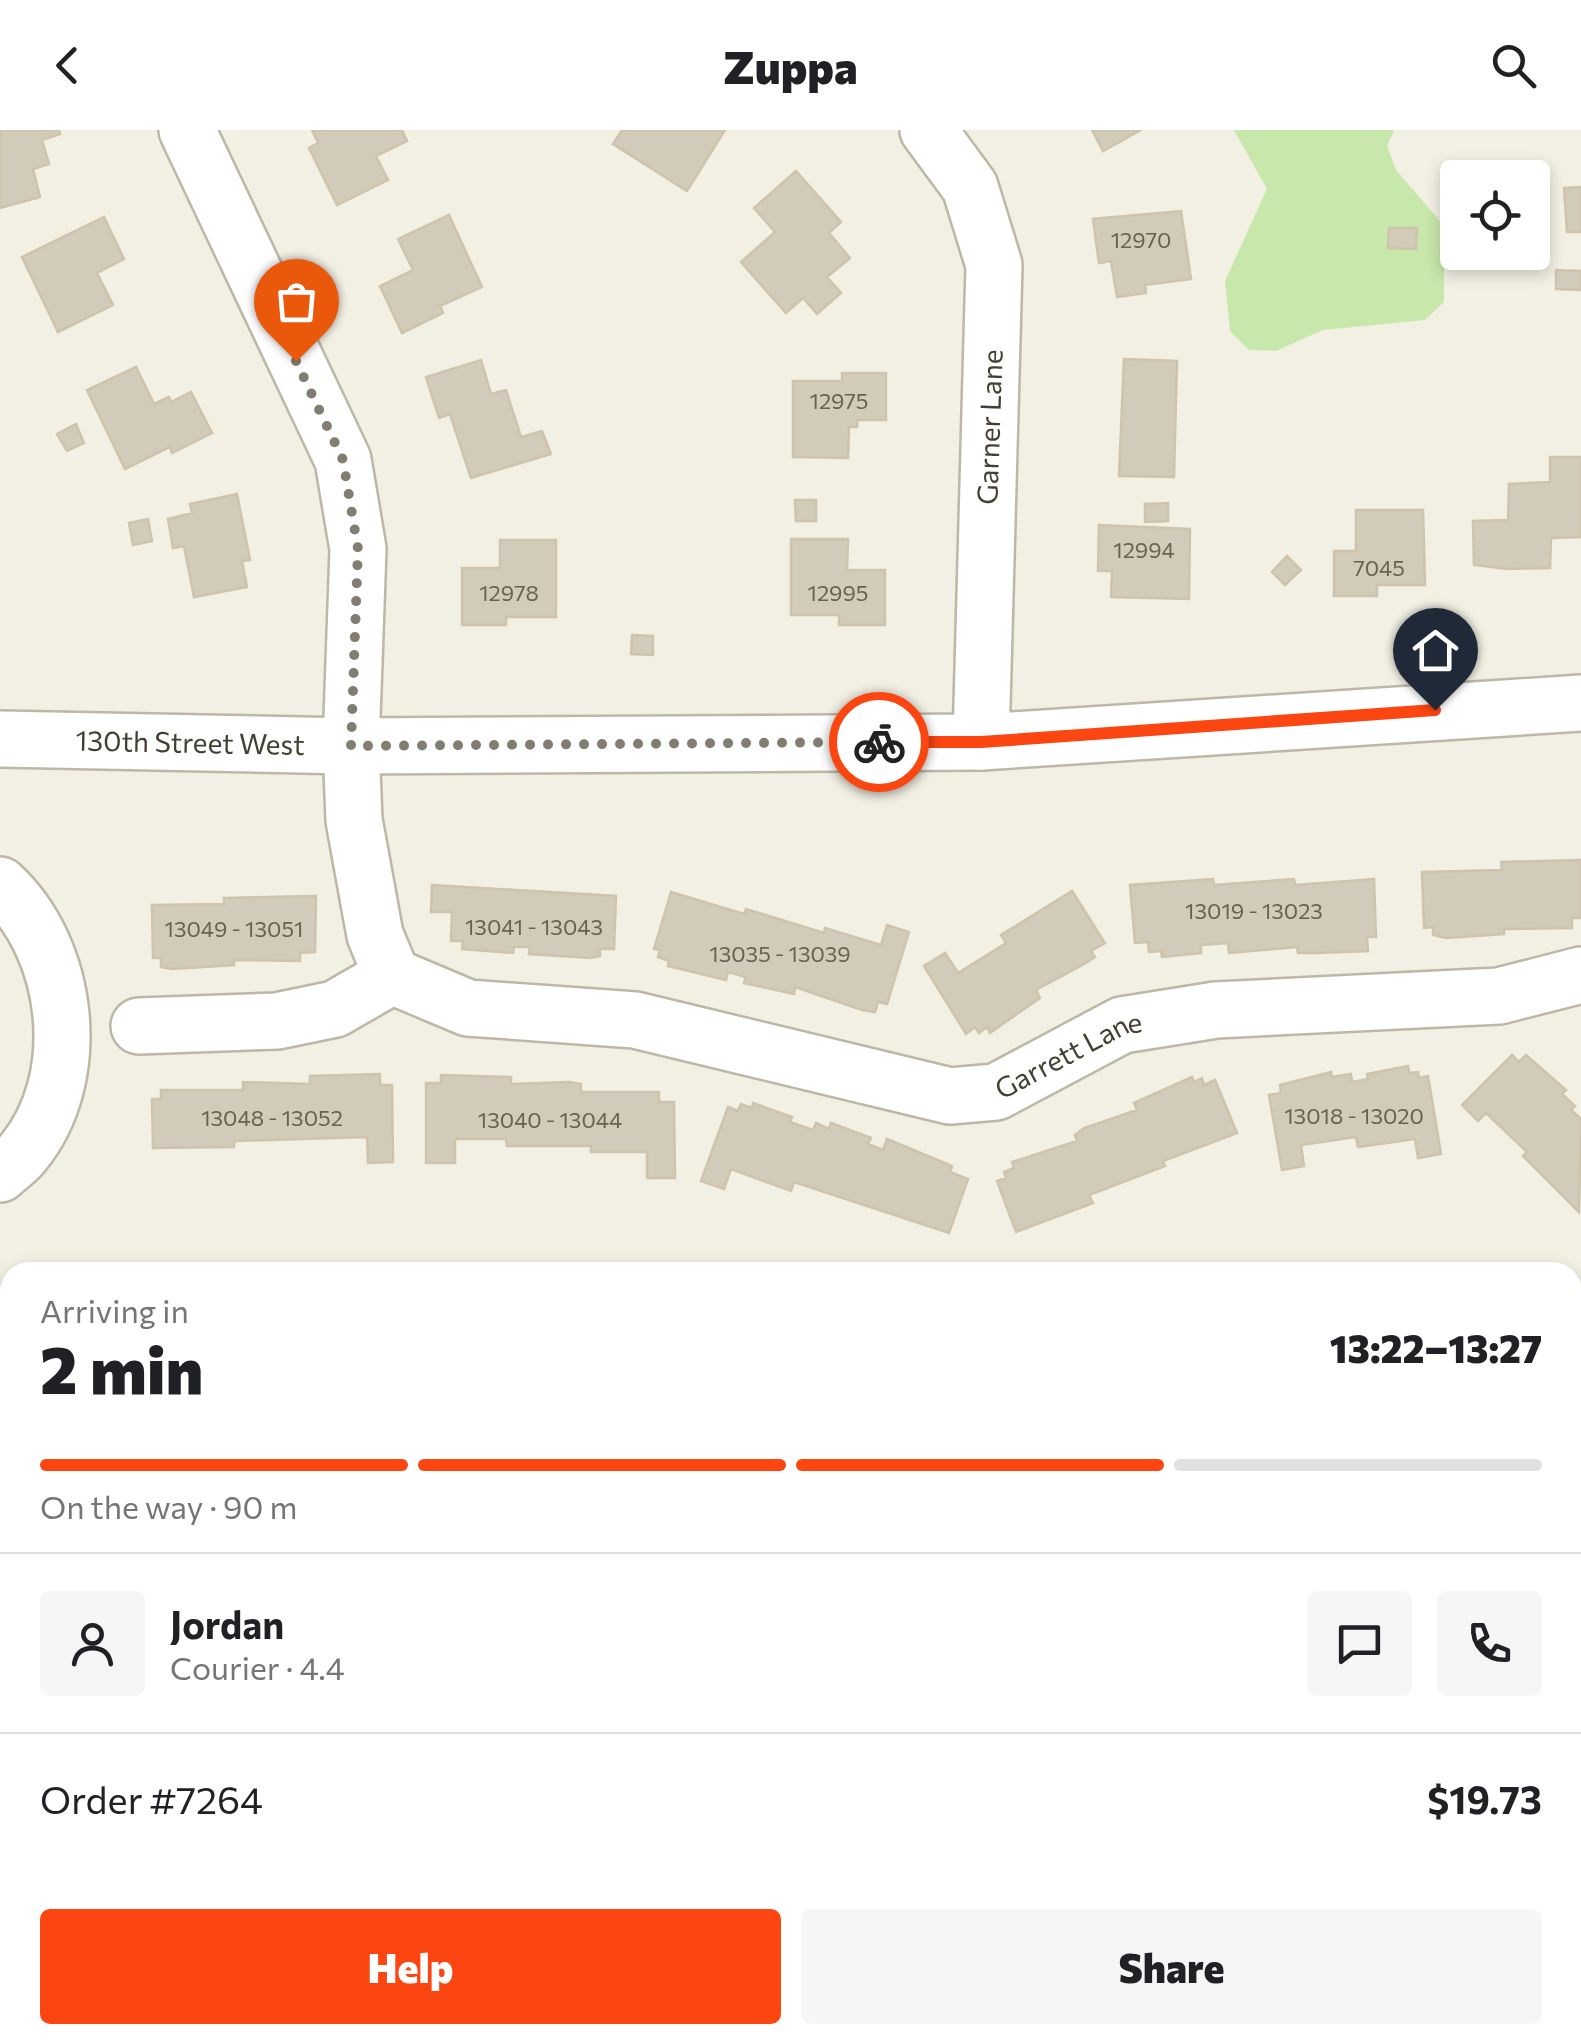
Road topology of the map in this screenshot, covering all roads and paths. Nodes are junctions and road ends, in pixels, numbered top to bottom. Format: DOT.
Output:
graph roads {
  1 [pos="187,130"];
  2 [pos="928,130"];
  3 [pos="1581,703"];
  4 [pos="0,739"];
  5 [pos="981,742"];
  6 [pos="351,746"];
  7 [pos="0,885"];
  8 [pos="392,976"];
  9 [pos="1579,989"];
  10 [pos="139,1026"];
  11 [pos="0,1174"];
  1 -- 6 [label="street"];
  2 -- 5 [label="street, Garner Lane"];
  3 -- 5 [label="street, 130th Street West"];
  4 -- 6 [label="street, 130th Street West"];
  5 -- 6 [label="street, 130th Street West"];
  6 -- 8 [label="street"];
  7 -- 11 [label="street"];
  8 -- 9 [label="street, Garrett Lane"];
  8 -- 10 [label="street"];
}
